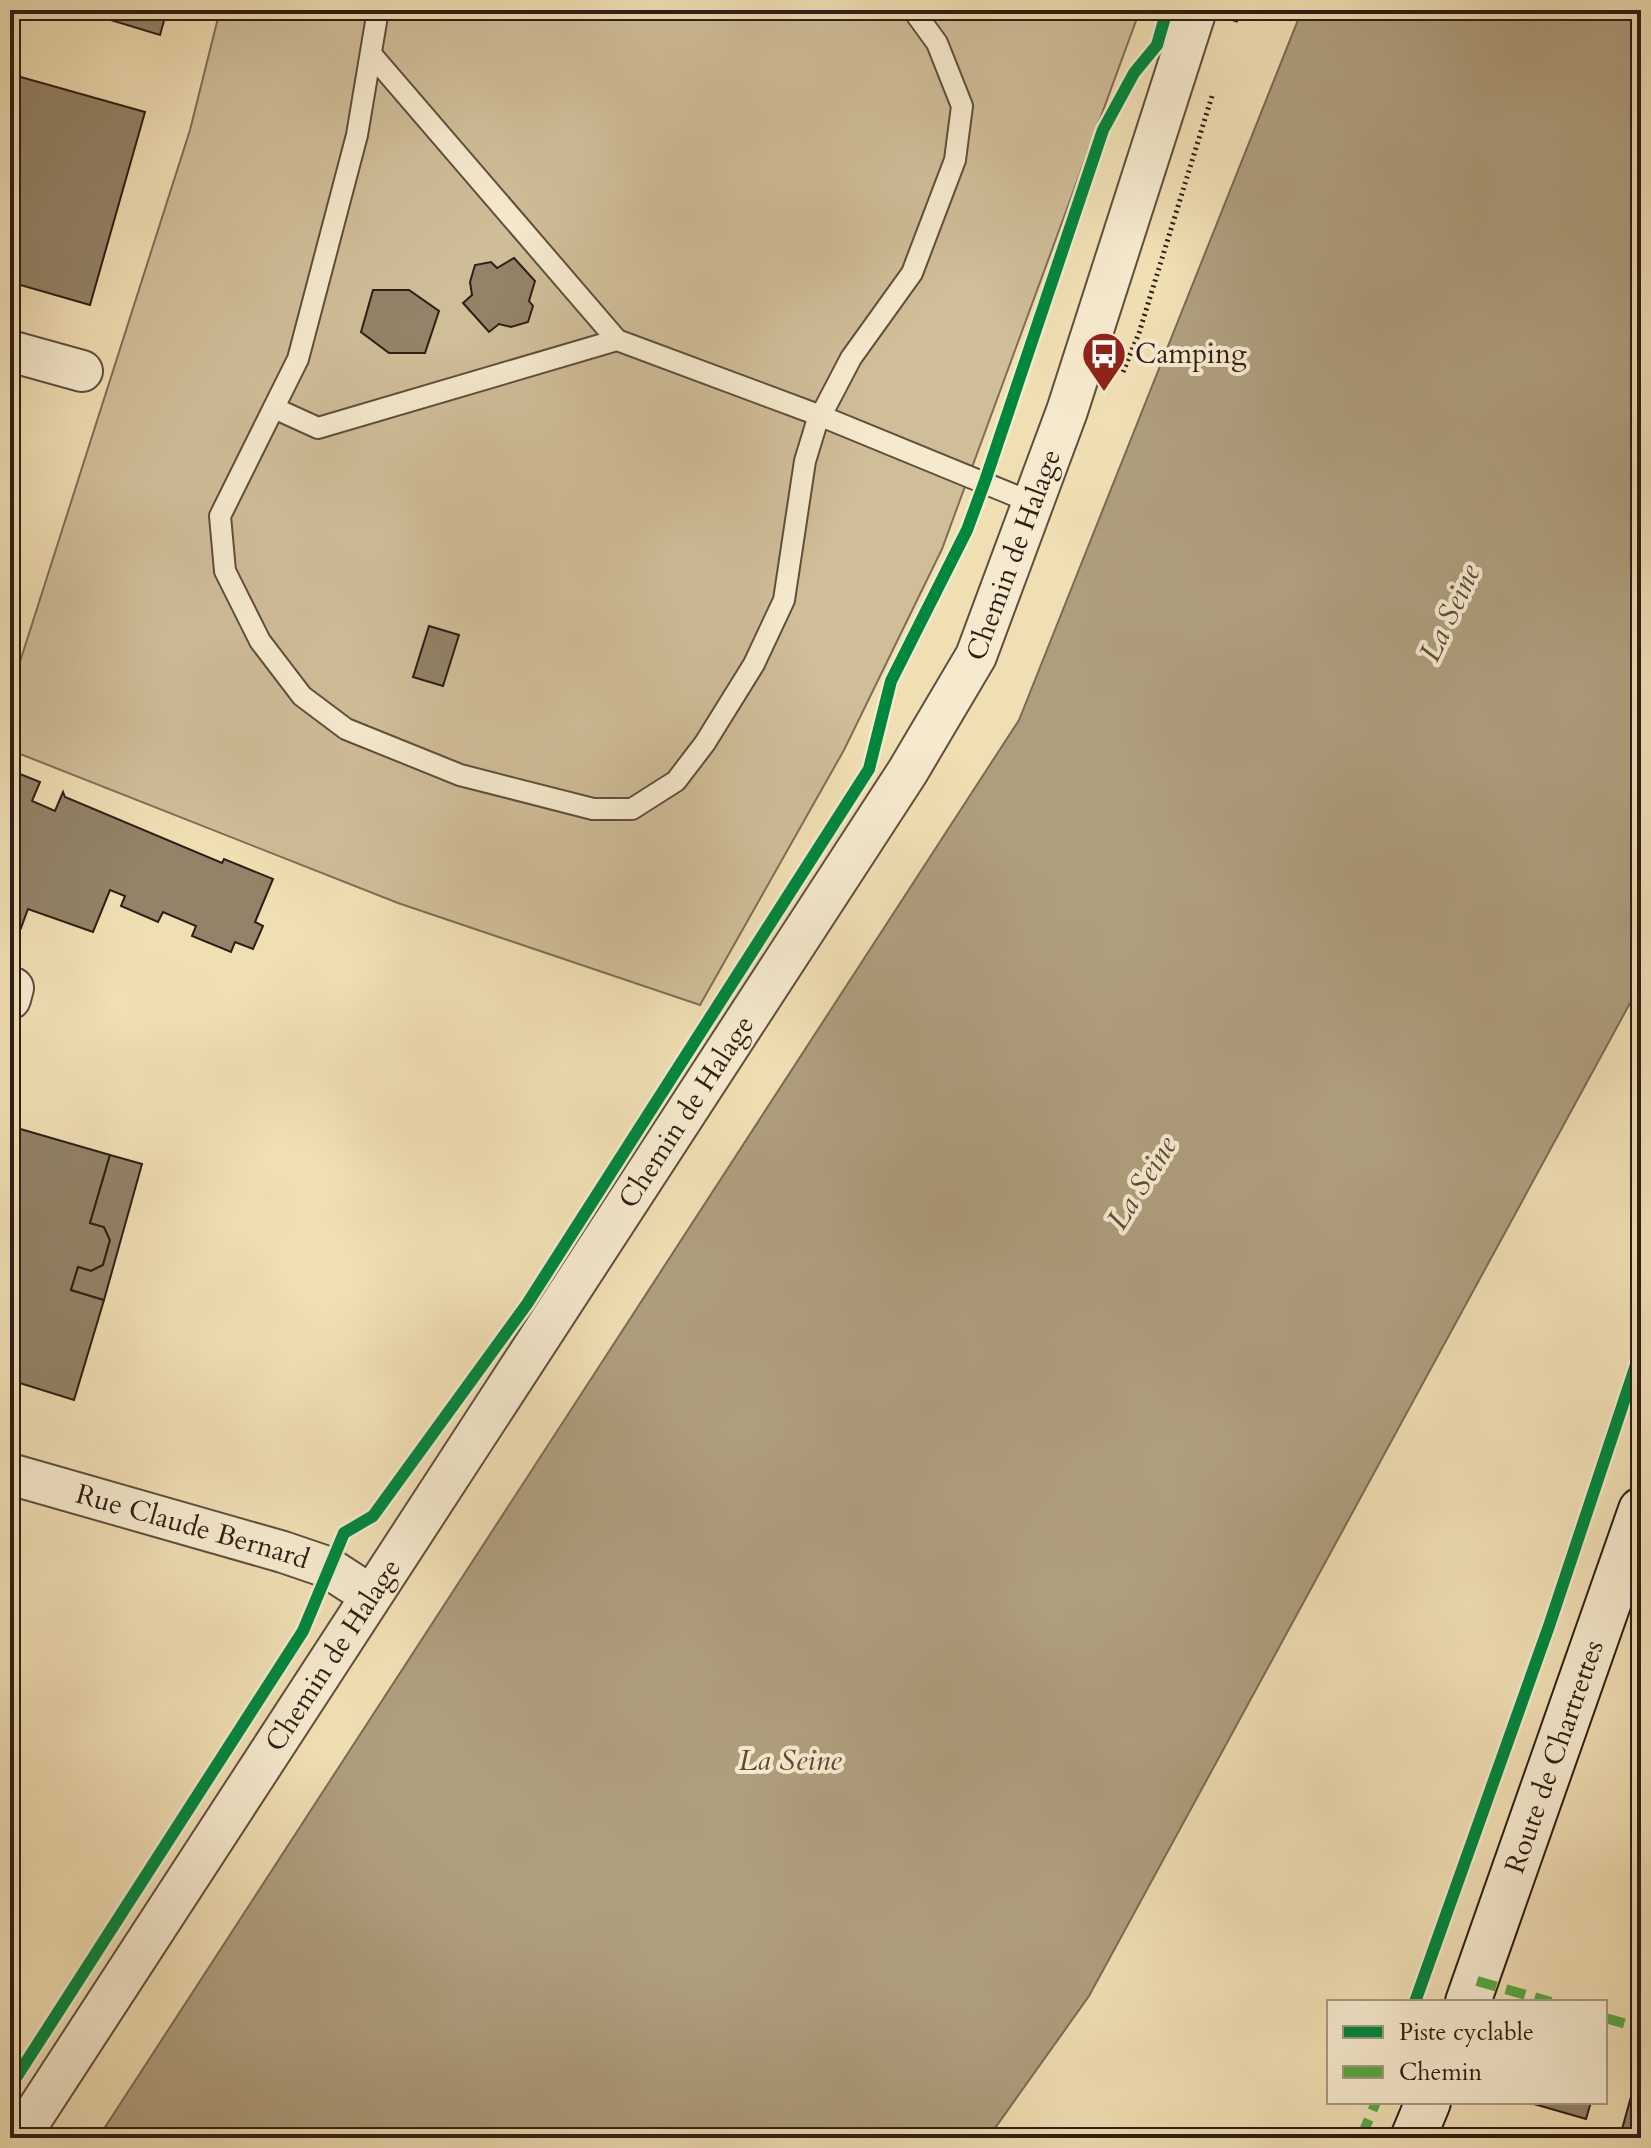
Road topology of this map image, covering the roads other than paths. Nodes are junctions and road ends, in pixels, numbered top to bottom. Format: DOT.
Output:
graph roads {
  1 [pos="378,10"];
  2 [pos="913,10"];
  3 [pos="1196,10"];
  4 [pos="371,54"];
  5 [pos="617,340"];
  6 [pos="10,351"];
  7 [pos="82,371"];
  8 [pos="274,408"];
  9 [pos="821,416"];
  10 [pos="1033,503"];
  11 [pos="10,1474"];
  12 [pos="1641,1510"];
  13 [pos="370,1595"];
  14 [pos="1469,2000"];
  15 [pos="1427,2104"];
  16 [pos="19,2138"];
  17 [pos="1413,2138"];
  1 -- 4 [label="lane"];
  2 -- 9 [label="lane"];
  3 -- 10 [label="street, Chemin de Halage"];
  4 -- 5 [label="lane"];
  4 -- 8 [label="lane"];
  5 -- 8 [label="lane"];
  5 -- 9 [label="lane"];
  6 -- 7 [label="street"];
  8 -- 9 [label="lane"];
  9 -- 10 [label="lane"];
  10 -- 13 [label="street, Chemin de Halage"];
  11 -- 13 [label="street, Rue Claude Bernard"];
  12 -- 14 [label="main road, Route de Chartrettes"];
  13 -- 16 [label="street, Chemin de Halage"];
  15 -- 17 [label="main road"];
}
